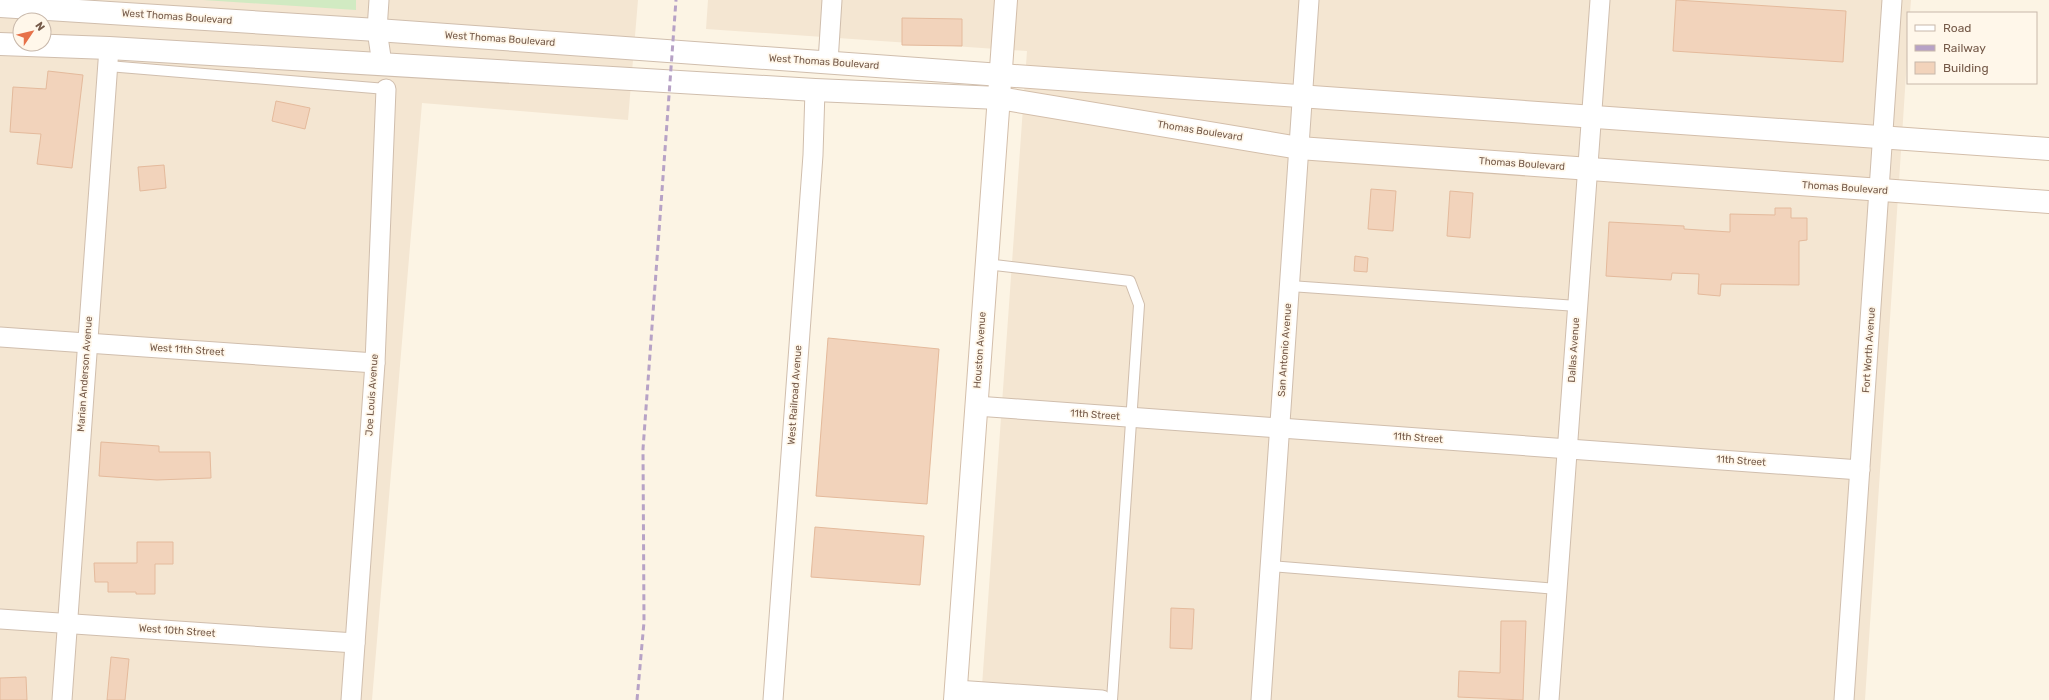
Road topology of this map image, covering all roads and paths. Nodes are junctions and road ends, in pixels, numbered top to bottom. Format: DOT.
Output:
graph roads {
  1 [pos="379,0"];
  2 [pos="832,0"];
  3 [pos="1006,0"];
  4 [pos="1309,0"];
  5 [pos="1600,0"];
  6 [pos="1892,0"];
  7 [pos="0,6"];
  8 [pos="377,30"];
  9 [pos="0,44"];
  10 [pos="109,57"];
  11 [pos="828,62"];
  12 [pos="382,64"];
  13 [pos="1001,75"];
  14 [pos="386,89"];
  15 [pos="815,90"];
  16 [pos="1302,96"];
  17 [pos="999,98"];
  18 [pos="1592,116"];
  19 [pos="1883,137"];
  20 [pos="1299,148"];
  21 [pos="2049,149"];
  22 [pos="1588,169"];
  23 [pos="1880,190"];
  24 [pos="2049,202"];
  25 [pos="986,264"];
  26 [pos="1290,286"];
  27 [pos="1577,306"];
  28 [pos="0,337"];
  29 [pos="88,343"];
  30 [pos="375,363"];
  31 [pos="976,406"];
  32 [pos="1132,418"];
  33 [pos="1280,428"];
  34 [pos="1567,449"];
  35 [pos="1860,470"];
  36 [pos="1270,566"];
  37 [pos="1557,589"];
  38 [pos="0,619"];
  39 [pos="68,624"];
  40 [pos="355,643"];
  41 [pos="955,695"];
  42 [pos="62,700"];
  43 [pos="351,700"];
  44 [pos="774,700"];
  45 [pos="1102,700"];
  46 [pos="1112,700"];
  47 [pos="1261,700"];
  48 [pos="1549,700"];
  49 [pos="1844,700"];
  1 -- 8 [label="street"];
  2 -- 11 [label="street"];
  3 -- 13 [label="main road, Houston Avenue"];
  4 -- 16 [label="street, San Antonio Avenue"];
  5 -- 18 [label="street, Dallas Avenue"];
  6 -- 19 [label="street, Fort Worth Avenue"];
  7 -- 8 [label="main road, West Thomas Boulevard"];
  8 -- 11 [label="main road, West Thomas Boulevard"];
  8 -- 12 [label="street"];
  9 -- 10 [label="main road"];
  10 -- 12 [label="main road"];
  10 -- 14 [label="lane"];
  10 -- 29 [label="street, Marian Anderson Avenue"];
  11 -- 13 [label="main road, West Thomas Boulevard"];
  12 -- 15 [label="main road"];
  13 -- 16 [label="main road"];
  13 -- 17 [label="main road, Houston Avenue"];
  14 -- 30 [label="street, Joe Louis Avenue"];
  15 -- 17 [label="main road"];
  15 -- 44 [label="street, West Railroad Avenue"];
  16 -- 18 [label="main road"];
  16 -- 20 [label="street, San Antonio Avenue"];
  17 -- 20 [label="main road, Thomas Boulevard"];
  17 -- 25 [label="main road, Houston Avenue"];
  18 -- 19 [label="main road"];
  18 -- 22 [label="street, Dallas Avenue"];
  19 -- 21 [label="main road"];
  19 -- 23 [label="street, Fort Worth Avenue"];
  20 -- 22 [label="main road, Thomas Boulevard"];
  20 -- 26 [label="street, San Antonio Avenue"];
  22 -- 23 [label="main road, Thomas Boulevard"];
  22 -- 27 [label="street, Dallas Avenue"];
  23 -- 24 [label="main road, Thomas Boulevard"];
  23 -- 35 [label="street, Fort Worth Avenue"];
  25 -- 31 [label="main road, Houston Avenue"];
  25 -- 32 [label="lane"];
  26 -- 27 [label="lane"];
  26 -- 33 [label="street, San Antonio Avenue"];
  27 -- 34 [label="street, Dallas Avenue"];
  28 -- 29 [label="street, West 11th Street"];
  29 -- 30 [label="street, West 11th Street"];
  29 -- 39 [label="street, Marian Anderson Avenue"];
  30 -- 40 [label="street, Joe Louis Avenue"];
  31 -- 32 [label="street, 11th Street"];
  31 -- 41 [label="main road, Houston Avenue"];
  32 -- 33 [label="street, 11th Street"];
  32 -- 46 [label="lane"];
  33 -- 34 [label="street, 11th Street"];
  33 -- 36 [label="street, San Antonio Avenue"];
  34 -- 35 [label="street, 11th Street"];
  34 -- 37 [label="street, Dallas Avenue"];
  35 -- 49 [label="street, Fort Worth Avenue"];
  36 -- 37 [label="lane"];
  36 -- 47 [label="street, San Antonio Avenue"];
  37 -- 48 [label="street, Dallas Avenue"];
  38 -- 39 [label="street, West 10th Street"];
  39 -- 40 [label="street, West 10th Street"];
  39 -- 42 [label="street, Marian Anderson Avenue"];
  40 -- 43 [label="street, Joe Louis Avenue"];
  41 -- 45 [label="street"];
}
